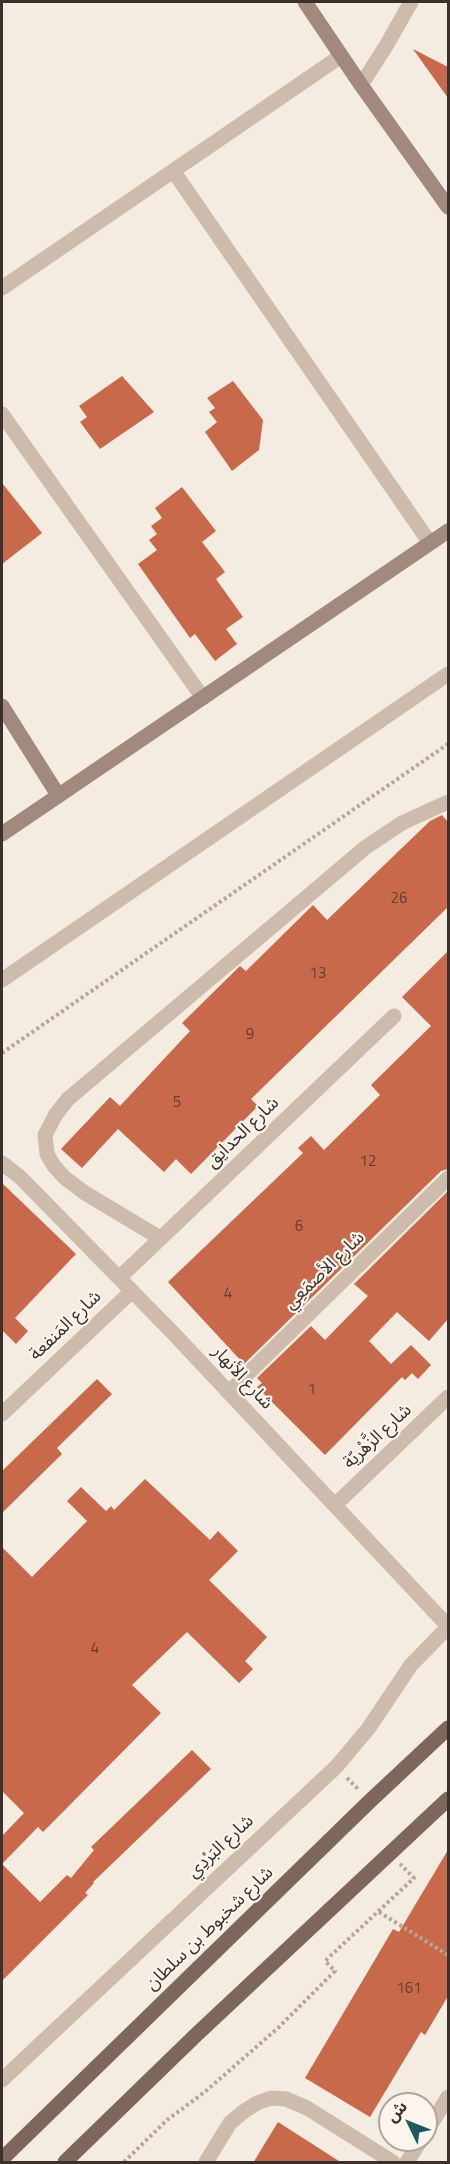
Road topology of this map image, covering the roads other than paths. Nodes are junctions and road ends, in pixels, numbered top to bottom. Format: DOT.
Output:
graph roads {
  1 [pos="305,2"];
  2 [pos="411,2"];
  3 [pos="341,56"];
  4 [pos="360,85"];
  5 [pos="174,172"];
  6 [pos="448,207"];
  7 [pos="2,288"];
  8 [pos="2,414"];
  9 [pos="448,531"];
  10 [pos="430,543"];
  11 [pos="448,674"];
  12 [pos="203,698"];
  13 [pos="2,706"];
  14 [pos="58,795"];
  15 [pos="446,806"];
  16 [pos="2,834"];
  17 [pos="2,980"];
  18 [pos="394,1016"];
  19 [pos="2,1163"];
  20 [pos="448,1178"];
  21 [pos="160,1239"];
  22 [pos="119,1278"];
  23 [pos="132,1291"];
  24 [pos="229,1392"];
  25 [pos="448,1397"];
  26 [pos="2,1414"];
  27 [pos="335,1505"];
  28 [pos="448,1627"];
  29 [pos="448,1728"];
  30 [pos="448,1799"];
  31 [pos="2,2080"];
  32 [pos="448,2097"];
  33 [pos="438,2113"];
  34 [pos="2,2159"];
  35 [pos="64,2163"];
  36 [pos="206,2163"];
  37 [pos="393,2163"];
  1 -- 3 [label="street"];
  2 -- 4 [label="street"];
  3 -- 4 [label="street"];
  3 -- 5 [label="street"];
  4 -- 6 [label="street"];
  5 -- 7 [label="street"];
  5 -- 10 [label="street"];
  8 -- 12 [label="street"];
  9 -- 10 [label="street"];
  10 -- 12 [label="street"];
  11 -- 17 [label="street"];
  12 -- 14 [label="street"];
  13 -- 14 [label="street"];
  14 -- 16 [label="street"];
  15 -- 21 [label="street"];
  18 -- 21 [label="street, شارع الحدايق"];
  19 -- 22 [label="street, شارع الأنهار"];
  20 -- 24 [label="street, شارع الأصمَعِي"];
  21 -- 22 [label="street, شارع الحدايق"];
  22 -- 23 [label="street, شارع الأنهار"];
  23 -- 24 [label="street, شارع الأنهار"];
  23 -- 26 [label="street, شارع المَنفعة"];
  24 -- 27 [label="street, شارع الأنهار"];
  25 -- 27 [label="street, شارع الزَّهْريّة"];
  27 -- 28 [label="street, شارع الأنهار"];
  28 -- 31 [label="street, شارع البَرْدِي"];
  29 -- 34 [label="main road, شارع شخبوط بن سلطان"];
  30 -- 35 [label="main road"];
  32 -- 33 [label="street"];
  36 -- 37 [label="street"];
}
